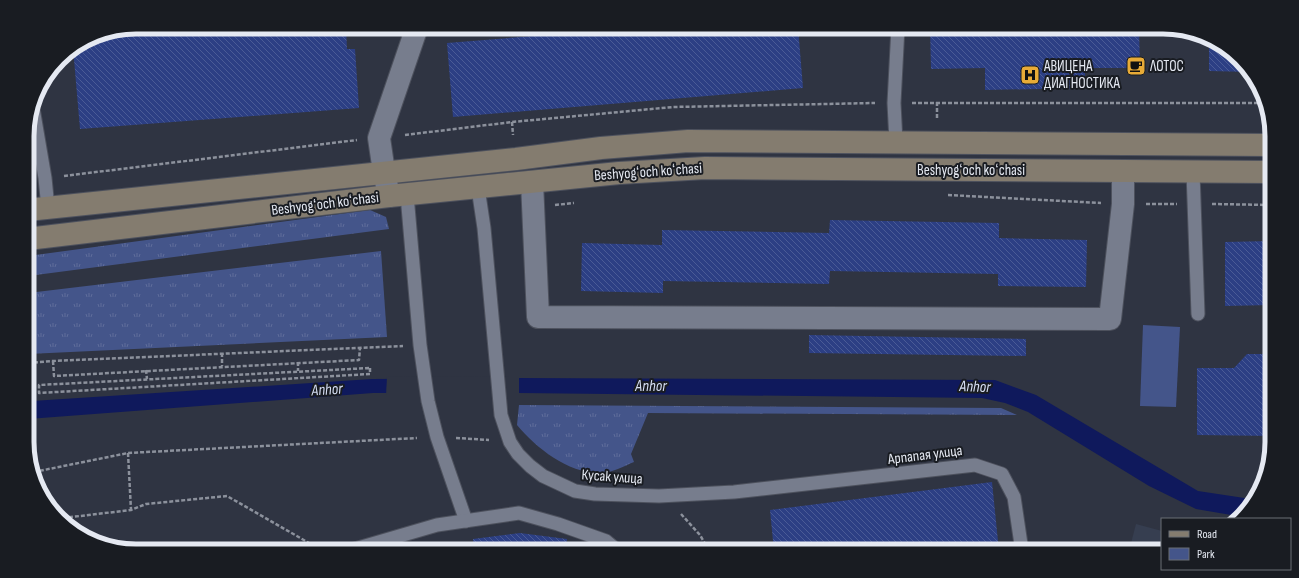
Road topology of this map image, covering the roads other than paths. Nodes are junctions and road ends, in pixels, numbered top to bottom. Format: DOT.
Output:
graph roads {
  1 [pos="415,34"];
  2 [pos="898,34"];
  3 [pos="35,121"];
  4 [pos="896,142"];
  5 [pos="1265,144"];
  6 [pos="1123,171"];
  7 [pos="384,172"];
  8 [pos="1193,172"];
  9 [pos="1265,172"];
  10 [pos="532,182"];
  11 [pos="478,188"];
  12 [pos="398,196"];
  13 [pos="38,209"];
  14 [pos="34,238"];
  15 [pos="1198,314"];
  16 [pos="842,481"];
  17 [pos="466,521"];
  18 [pos="372,544"];
  19 [pos="609,544"];
  20 [pos="1021,544"];
  1 -- 7 [label="street"];
  2 -- 4 [label="lane"];
  3 -- 13 [label="lane"];
  4 -- 5 [label="main road, Beshyogʻoch koʻchasi"];
  4 -- 7 [label="main road, Beshyogʻoch koʻchasi"];
  6 -- 8 [label="main road, Beshyogʻoch koʻchasi"];
  6 -- 10 [label="main road, Beshyogʻoch koʻchasi"];
  6 -- 10 [label="street"];
  7 -- 12 [label="street"];
  7 -- 13 [label="main road, Beshyogʻoch koʻchasi"];
  8 -- 9 [label="main road, Beshyogʻoch koʻchasi"];
  8 -- 15 [label="lane"];
  10 -- 11 [label="main road, Beshyogʻoch koʻchasi"];
  11 -- 12 [label="main road, Beshyogʻoch koʻchasi"];
  11 -- 16 [label="lane, Кусак улица"];
  12 -- 14 [label="main road, Beshyogʻoch koʻchasi"];
  12 -- 17 [label="lane"];
  16 -- 20 [label="lane, Арпапая улица"];
  17 -- 18 [label="lane"];
  17 -- 19 [label="lane"];
}
